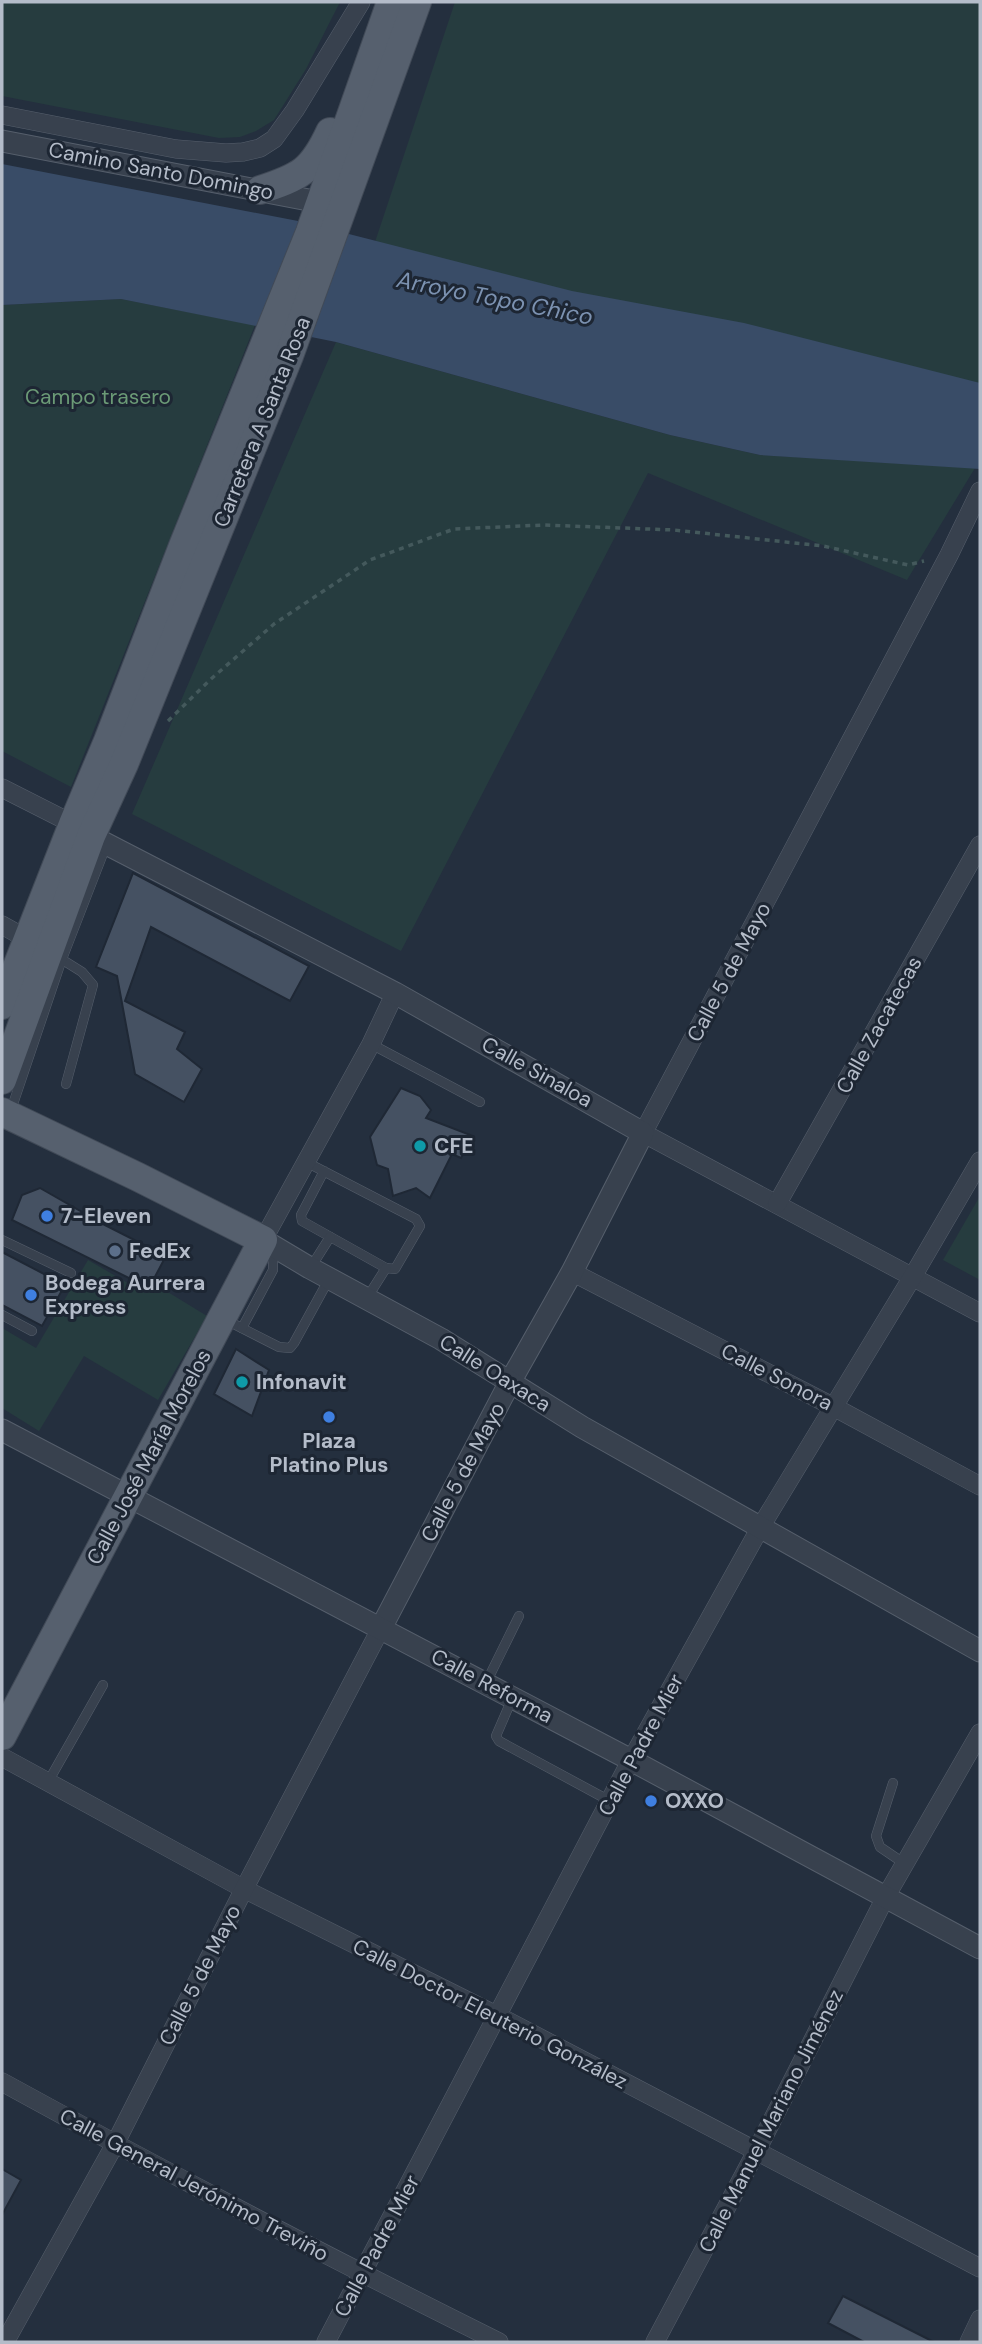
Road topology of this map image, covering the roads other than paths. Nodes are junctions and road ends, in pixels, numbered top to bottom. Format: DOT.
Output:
graph roads {
  1 [pos="361,2"];
  2 [pos="391,2"];
  3 [pos="417,2"];
  4 [pos="371,57"];
  5 [pos="2,115"];
  6 [pos="2,141"];
  7 [pos="260,190"];
  8 [pos="319,202"];
  9 [pos="322,234"];
  10 [pos="978,505"];
  11 [pos="2,788"];
  12 [pos="90,835"];
  13 [pos="980,845"];
  14 [pos="2,925"];
  15 [pos="46,950"];
  16 [pos="395,993"];
  17 [pos="2,1005"];
  18 [pos="371,1044"];
  19 [pos="2,1080"];
  20 [pos="66,1084"];
  21 [pos="480,1102"];
  22 [pos="6,1114"];
  23 [pos="610,1114"];
  24 [pos="643,1133"];
  25 [pos="628,1161"];
  26 [pos="980,1161"];
  27 [pos="306,1162"];
  28 [pos="324,1171"];
  29 [pos="777,1204"];
  30 [pos="330,1237"];
  31 [pos="2,1240"];
  32 [pos="263,1240"];
  33 [pos="310,1268"];
  34 [pos="386,1268"];
  35 [pos="572,1272"];
  36 [pos="71,1273"];
  37 [pos="913,1276"];
  38 [pos="330,1277"];
  39 [pos="367,1298"];
  40 [pos="980,1313"];
  41 [pos="2,1315"];
  42 [pos="232,1323"];
  43 [pos="32,1331"];
  44 [pos="510,1382"];
  45 [pos="832,1406"];
  46 [pos="2,1430"];
  47 [pos="980,1486"];
  48 [pos="128,1495"];
  49 [pos="760,1528"];
  50 [pos="519,1616"];
  51 [pos="381,1628"];
  52 [pos="980,1651"];
  53 [pos="486,1683"];
  54 [pos="103,1685"];
  55 [pos="513,1697"];
  56 [pos="980,1733"];
  57 [pos="2,1736"];
  58 [pos="2,1757"];
  59 [pos="631,1759"];
  60 [pos="48,1782"];
  61 [pos="893,1783"];
  62 [pos="610,1801"];
  63 [pos="905,1864"];
  64 [pos="244,1889"];
  65 [pos="885,1898"];
  66 [pos="980,1948"];
  67 [pos="498,2016"];
  68 [pos="2,2082"];
  69 [pos="115,2144"];
  70 [pos="757,2150"];
  71 [pos="980,2268"];
  72 [pos="362,2274"];
  73 [pos="980,2319"];
  74 [pos="5,2342"];
  75 [pos="326,2342"];
  76 [pos="499,2342"];
  77 [pos="655,2342"];
  78 [pos="969,2342"];
  1 -- 5 [label="street"];
  2 -- 4 [label="main road, Carretera A Santa Rosa"];
  3 -- 9 [label="main road, Carretera A Santa Rosa"];
  4 -- 7 [label="main road"];
  4 -- 8 [label="main road, Carretera A Santa Rosa"];
  6 -- 7 [label="street, Camino Santo Domingo"];
  7 -- 8 [label="street, Camino Santo Domingo"];
  8 -- 9 [label="main road, Carretera A Santa Rosa"];
  9 -- 12 [label="main road, Carretera A Santa Rosa"];
  10 -- 24 [label="street, Calle 5 de Mayo"];
  11 -- 12 [label="street"];
  12 -- 15 [label="main road, Carretera A Santa Rosa"];
  12 -- 15 [label="lane"];
  12 -- 16 [label="street, Calle Sinaloa"];
  13 -- 29 [label="street, Calle Zacatecas"];
  14 -- 15 [label="street"];
  15 -- 17 [label="main road"];
  15 -- 19 [label="main road"];
  15 -- 20 [label="lane"];
  15 -- 22 [label="lane"];
  16 -- 18 [label="street, Calle José María Morelos"];
  16 -- 23 [label="street, Calle Sinaloa"];
  18 -- 21 [label="lane"];
  18 -- 27 [label="street, Calle José María Morelos"];
  22 -- 32 [label="main road, Calle Oaxaca"];
  23 -- 24 [label="street, Calle Sinaloa"];
  23 -- 25 [label="street"];
  24 -- 25 [label="street, Calle 5 de Mayo"];
  24 -- 29 [label="street, Calle Sinaloa"];
  25 -- 35 [label="street, Calle 5 de Mayo"];
  26 -- 37 [label="street, Calle Padre Mier"];
  27 -- 28 [label="lane"];
  27 -- 32 [label="street, Calle José María Morelos"];
  28 -- 30 [label="lane"];
  28 -- 34 [label="lane"];
  29 -- 37 [label="street, Calle Sinaloa"];
  30 -- 33 [label="lane"];
  30 -- 34 [label="lane"];
  31 -- 36 [label="lane"];
  32 -- 33 [label="street, Calle Oaxaca"];
  32 -- 42 [label="main road, Calle José María Morelos"];
  33 -- 38 [label="street, Calle Oaxaca"];
  34 -- 39 [label="lane"];
  35 -- 44 [label="street, Calle 5 de Mayo"];
  35 -- 45 [label="street, Calle Sonora"];
  37 -- 40 [label="street, Calle Sinaloa"];
  37 -- 45 [label="street, Calle Padre Mier"];
  38 -- 39 [label="street, Calle Oaxaca"];
  38 -- 42 [label="lane"];
  39 -- 44 [label="street, Calle Oaxaca"];
  41 -- 43 [label="lane"];
  42 -- 48 [label="main road, Calle José María Morelos"];
  44 -- 49 [label="street, Calle Oaxaca"];
  44 -- 51 [label="street, Calle 5 de Mayo"];
  45 -- 47 [label="street, Calle Sonora"];
  45 -- 49 [label="street, Calle Padre Mier"];
  46 -- 48 [label="street, Calle Reforma"];
  48 -- 51 [label="street, Calle Reforma"];
  48 -- 57 [label="main road, Calle José María Morelos"];
  49 -- 52 [label="street, Calle Oaxaca"];
  49 -- 59 [label="street, Calle Padre Mier"];
  50 -- 53 [label="lane"];
  51 -- 53 [label="street, Calle Reforma"];
  51 -- 64 [label="street, Calle 5 de Mayo"];
  53 -- 55 [label="street, Calle Reforma"];
  54 -- 60 [label="lane"];
  55 -- 59 [label="street, Calle Reforma"];
  55 -- 62 [label="lane"];
  56 -- 63 [label="street, Calle Manuel Mariano Jiménez"];
  58 -- 60 [label="street, Calle Doctor Eleuterio González"];
  59 -- 62 [label="street, Calle Padre Mier"];
  59 -- 65 [label="street, Calle Reforma"];
  60 -- 64 [label="street, Calle Doctor Eleuterio González"];
  61 -- 63 [label="lane"];
  62 -- 67 [label="street, Calle Padre Mier"];
  63 -- 65 [label="street, Calle Manuel Mariano Jiménez"];
  64 -- 67 [label="street, Calle Doctor Eleuterio González"];
  64 -- 69 [label="street, Calle 5 de Mayo"];
  65 -- 66 [label="street, Calle Reforma"];
  65 -- 70 [label="street, Calle Manuel Mariano Jiménez"];
  67 -- 70 [label="street, Calle Doctor Eleuterio González"];
  67 -- 72 [label="street, Calle Padre Mier"];
  68 -- 69 [label="street, Calle General Jerónimo Treviño"];
  69 -- 72 [label="street, Calle General Jerónimo Treviño"];
  69 -- 74 [label="street, Calle 5 de Mayo"];
  70 -- 71 [label="street, Calle Doctor Eleuterio González"];
  70 -- 77 [label="street, Calle Manuel Mariano Jiménez"];
  72 -- 75 [label="street, Calle Padre Mier"];
  72 -- 76 [label="street, Calle General Jerónimo Treviño"];
  73 -- 78 [label="street"];
}
